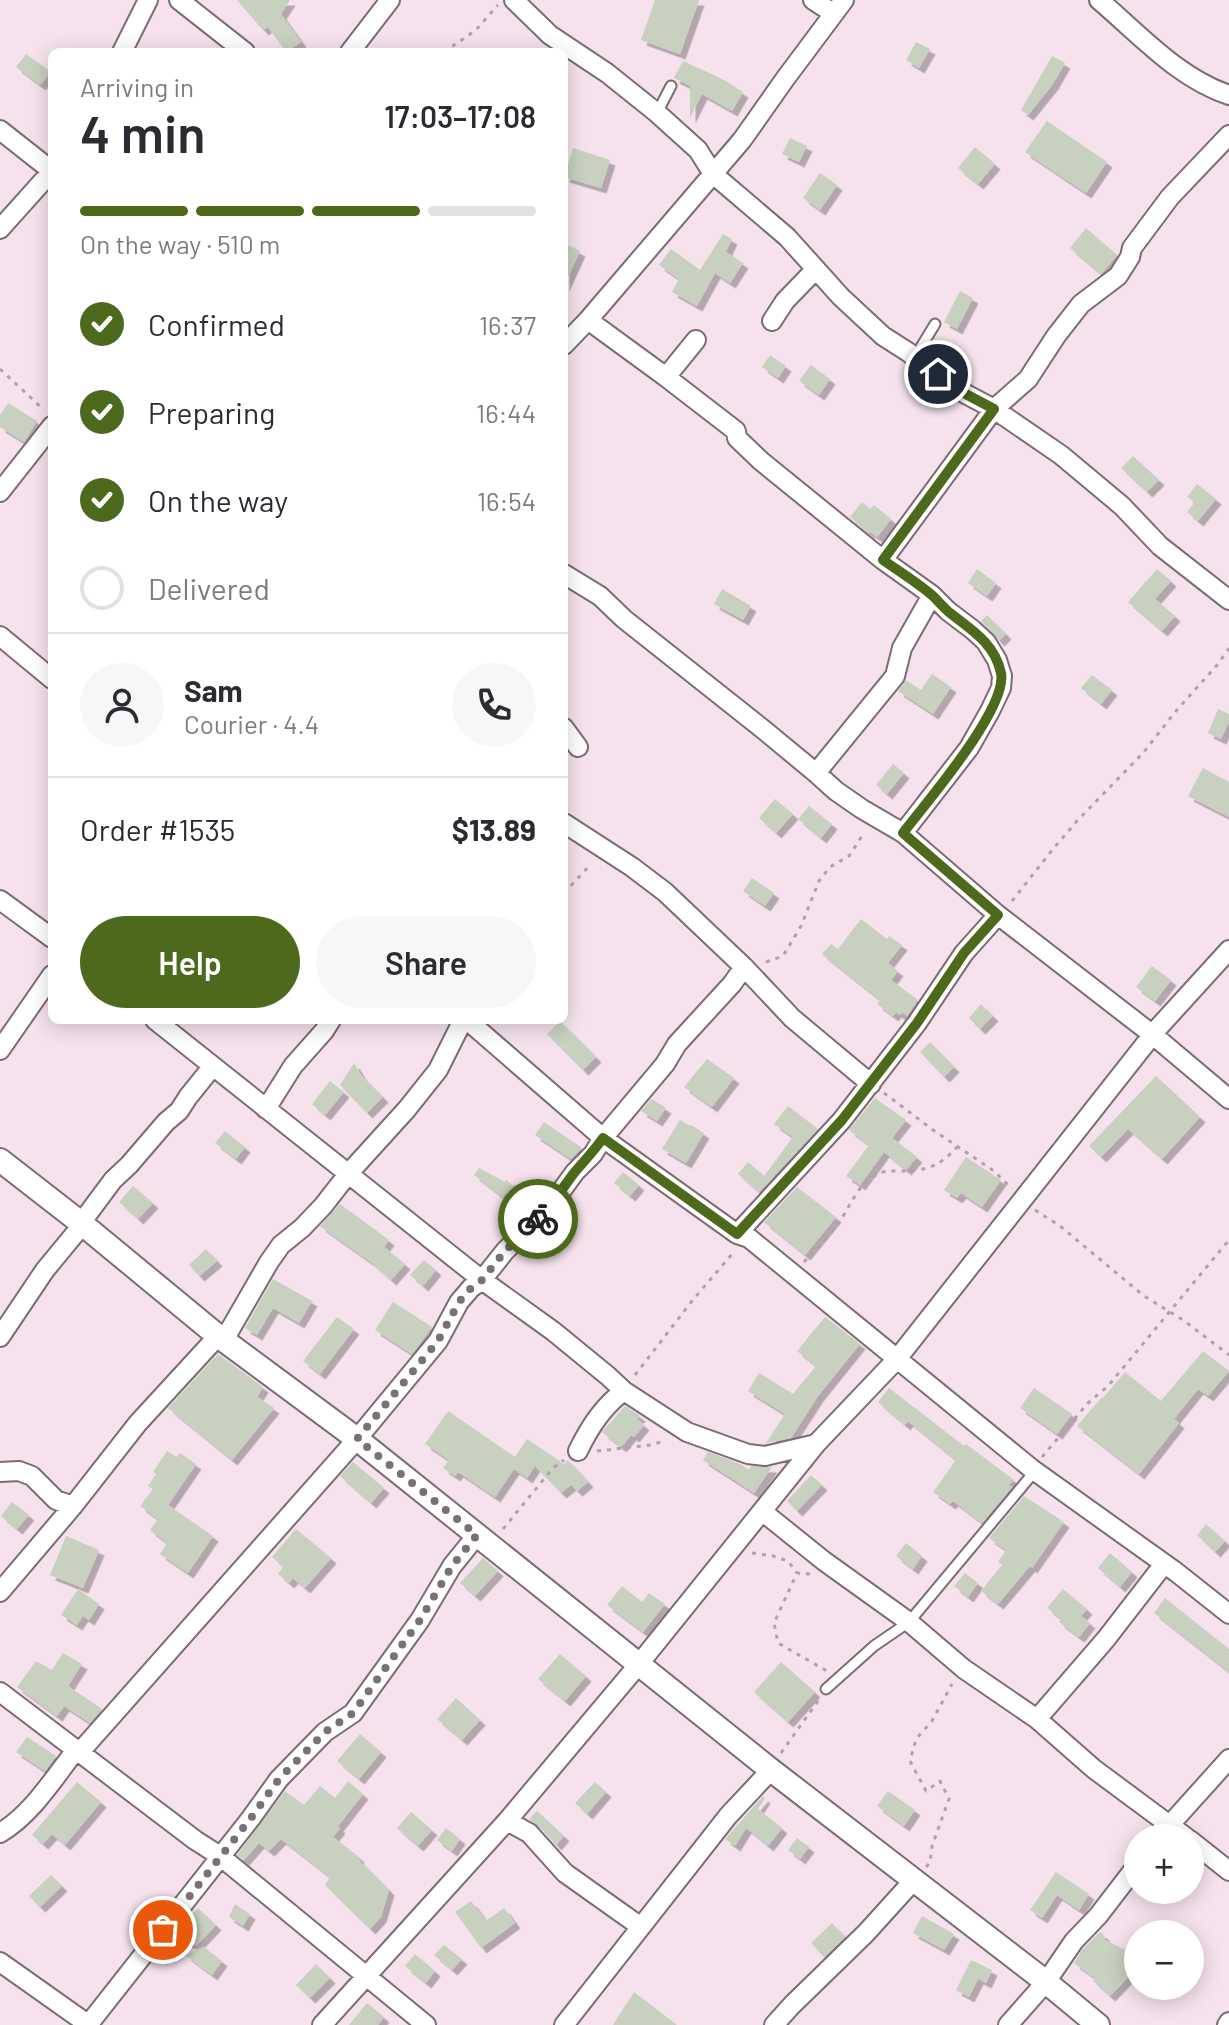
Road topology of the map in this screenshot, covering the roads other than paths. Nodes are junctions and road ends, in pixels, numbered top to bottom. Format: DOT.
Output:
graph roads {
  1 [pos="148,0"];
  2 [pos="390,0"];
  3 [pos="514,0"];
  4 [pos="813,0"];
  5 [pos="1099,0"];
  6 [pos="189,3"];
  7 [pos="838,6"];
  8 [pos="124,48"];
  9 [pos="240,48"];
  10 [pos="353,48"];
  11 [pos="671,86"];
  12 [pos="1229,95"];
  13 [pos="657,113"];
  14 [pos="0,130"];
  15 [pos="1229,135"];
  16 [pos="48,168"];
  17 [pos="713,174"];
  18 [pos="48,175"];
  19 [pos="0,229"];
  20 [pos="816,269"];
  21 [pos="588,320"];
  22 [pos="772,321"];
  23 [pos="935,324"];
  24 [pos="696,340"];
  25 [pos="568,341"];
  26 [pos="915,357"];
  27 [pos="666,377"];
  28 [pos="994,409"];
  29 [pos="48,431"];
  30 [pos="0,492"];
  31 [pos="883,560"];
  32 [pos="568,576"];
  33 [pos="932,595"];
  34 [pos="1229,600"];
  35 [pos="0,636"];
  36 [pos="48,676"];
  37 [pos="568,733"];
  38 [pos="578,747"];
  39 [pos="816,773"];
  40 [pos="568,826"];
  41 [pos="903,833"];
  42 [pos="0,900"];
  43 [pos="999,916"];
  44 [pos="48,935"];
  45 [pos="1229,950"];
  46 [pos="744,967"];
  47 [pos="48,981"];
  48 [pos="160,1024"];
  49 [pos="328,1024"];
  50 [pos="463,1024"];
  51 [pos="470,1024"];
  52 [pos="1153,1035"];
  53 [pos="0,1050"];
  54 [pos="213,1066"];
  55 [pos="871,1084"];
  56 [pos="1229,1099"];
  57 [pos="266,1109"];
  58 [pos="603,1138"];
  59 [pos="0,1160"];
  60 [pos="348,1174"];
  61 [pos="82,1224"];
  62 [pos="743,1236"];
  63 [pos="482,1280"];
  64 [pos="0,1337"];
  65 [pos="221,1338"];
  66 [pos="897,1359"];
  67 [pos="624,1391"];
  68 [pos="357,1439"];
  69 [pos="816,1444"];
  70 [pos="578,1451"];
  71 [pos="1034,1470"];
  72 [pos="0,1472"];
  73 [pos="73,1506"];
  74 [pos="763,1512"];
  75 [pos="487,1533"];
  76 [pos="1164,1564"];
  77 [pos="0,1592"];
  78 [pos="1229,1614"];
  79 [pos="909,1622"];
  80 [pos="639,1664"];
  81 [pos="826,1689"];
  82 [pos="0,1692"];
  83 [pos="1037,1719"];
  84 [pos="77,1751"];
  85 [pos="1229,1759"];
  86 [pos="771,1770"];
  87 [pos="507,1821"];
  88 [pos="1156,1824"];
  89 [pos="1170,1824"];
  90 [pos="0,1833"];
  91 [pos="1204,1851"];
  92 [pos="220,1856"];
  93 [pos="1229,1871"];
  94 [pos="914,1880"];
  95 [pos="1124,1882"];
  96 [pos="641,1927"];
  97 [pos="0,1962"];
  98 [pos="366,1975"];
  99 [pos="1046,1982"];
  100 [pos="88,2025"];
  101 [pos="322,2025"];
  102 [pos="426,2025"];
  103 [pos="564,2025"];
  104 [pos="774,2025"];
  105 [pos="1008,2025"];
  106 [pos="1098,2025"];
  1 -- 8 [label="street"];
  2 -- 10 [label="street"];
  3 -- 13 [label="street"];
  4 -- 7 [label="street"];
  5 -- 12 [label="street"];
  6 -- 9 [label="street"];
  7 -- 17 [label="street"];
  11 -- 13 [label="lane"];
  13 -- 17 [label="street"];
  14 -- 16 [label="street"];
  15 -- 28 [label="street"];
  17 -- 20 [label="street"];
  17 -- 21 [label="street"];
  18 -- 19 [label="street"];
  20 -- 22 [label="street"];
  20 -- 26 [label="street"];
  21 -- 25 [label="street"];
  21 -- 27 [label="street"];
  23 -- 26 [label="lane"];
  24 -- 27 [label="street"];
  26 -- 28 [label="street"];
  27 -- 31 [label="street"];
  28 -- 31 [label="street"];
  28 -- 34 [label="street"];
  29 -- 30 [label="street"];
  31 -- 33 [label="street"];
  32 -- 39 [label="street"];
  33 -- 39 [label="street"];
  33 -- 41 [label="street"];
  35 -- 36 [label="street"];
  37 -- 38 [label="street"];
  39 -- 41 [label="street"];
  40 -- 46 [label="street"];
  41 -- 43 [label="street"];
  42 -- 44 [label="street"];
  43 -- 52 [label="street"];
  43 -- 55 [label="street"];
  45 -- 52 [label="street"];
  46 -- 55 [label="street"];
  46 -- 58 [label="street"];
  47 -- 53 [label="street"];
  48 -- 54 [label="street"];
  49 -- 57 [label="street"];
  50 -- 60 [label="street"];
  51 -- 58 [label="street"];
  52 -- 56 [label="street"];
  52 -- 66 [label="street"];
  54 -- 57 [label="street"];
  54 -- 61 [label="street"];
  55 -- 62 [label="street"];
  57 -- 60 [label="street"];
  58 -- 62 [label="street"];
  58 -- 63 [label="street"];
  59 -- 61 [label="street"];
  60 -- 63 [label="street"];
  60 -- 65 [label="street"];
  61 -- 64 [label="street"];
  61 -- 65 [label="street"];
  62 -- 66 [label="street"];
  63 -- 67 [label="street"];
  63 -- 68 [label="street"];
  65 -- 68 [label="street"];
  65 -- 73 [label="street"];
  66 -- 69 [label="street"];
  66 -- 71 [label="street"];
  67 -- 69 [label="street"];
  67 -- 70 [label="street"];
  68 -- 75 [label="street"];
  68 -- 84 [label="street"];
  69 -- 74 [label="street"];
  71 -- 76 [label="street"];
  71 -- 79 [label="lane"];
  72 -- 73 [label="street"];
  73 -- 77 [label="street"];
  74 -- 79 [label="street"];
  74 -- 80 [label="street"];
  75 -- 80 [label="street"];
  75 -- 92 [label="street"];
  76 -- 78 [label="street"];
  76 -- 83 [label="street"];
  79 -- 81 [label="lane"];
  79 -- 83 [label="street"];
  80 -- 86 [label="street"];
  80 -- 87 [label="street"];
  82 -- 84 [label="street"];
  83 -- 88 [label="street"];
  84 -- 90 [label="street"];
  84 -- 92 [label="street"];
  85 -- 89 [label="street"];
  86 -- 94 [label="street"];
  86 -- 96 [label="street"];
  87 -- 96 [label="street"];
  87 -- 98 [label="street"];
  91 -- 93 [label="street"];
  92 -- 98 [label="street"];
  92 -- 100 [label="street"];
  94 -- 99 [label="street"];
  94 -- 104 [label="street"];
  95 -- 99 [label="street"];
  96 -- 103 [label="street"];
  97 -- 100 [label="street"];
  98 -- 101 [label="street"];
  98 -- 102 [label="street"];
  99 -- 105 [label="street"];
  99 -- 106 [label="street"];
}
